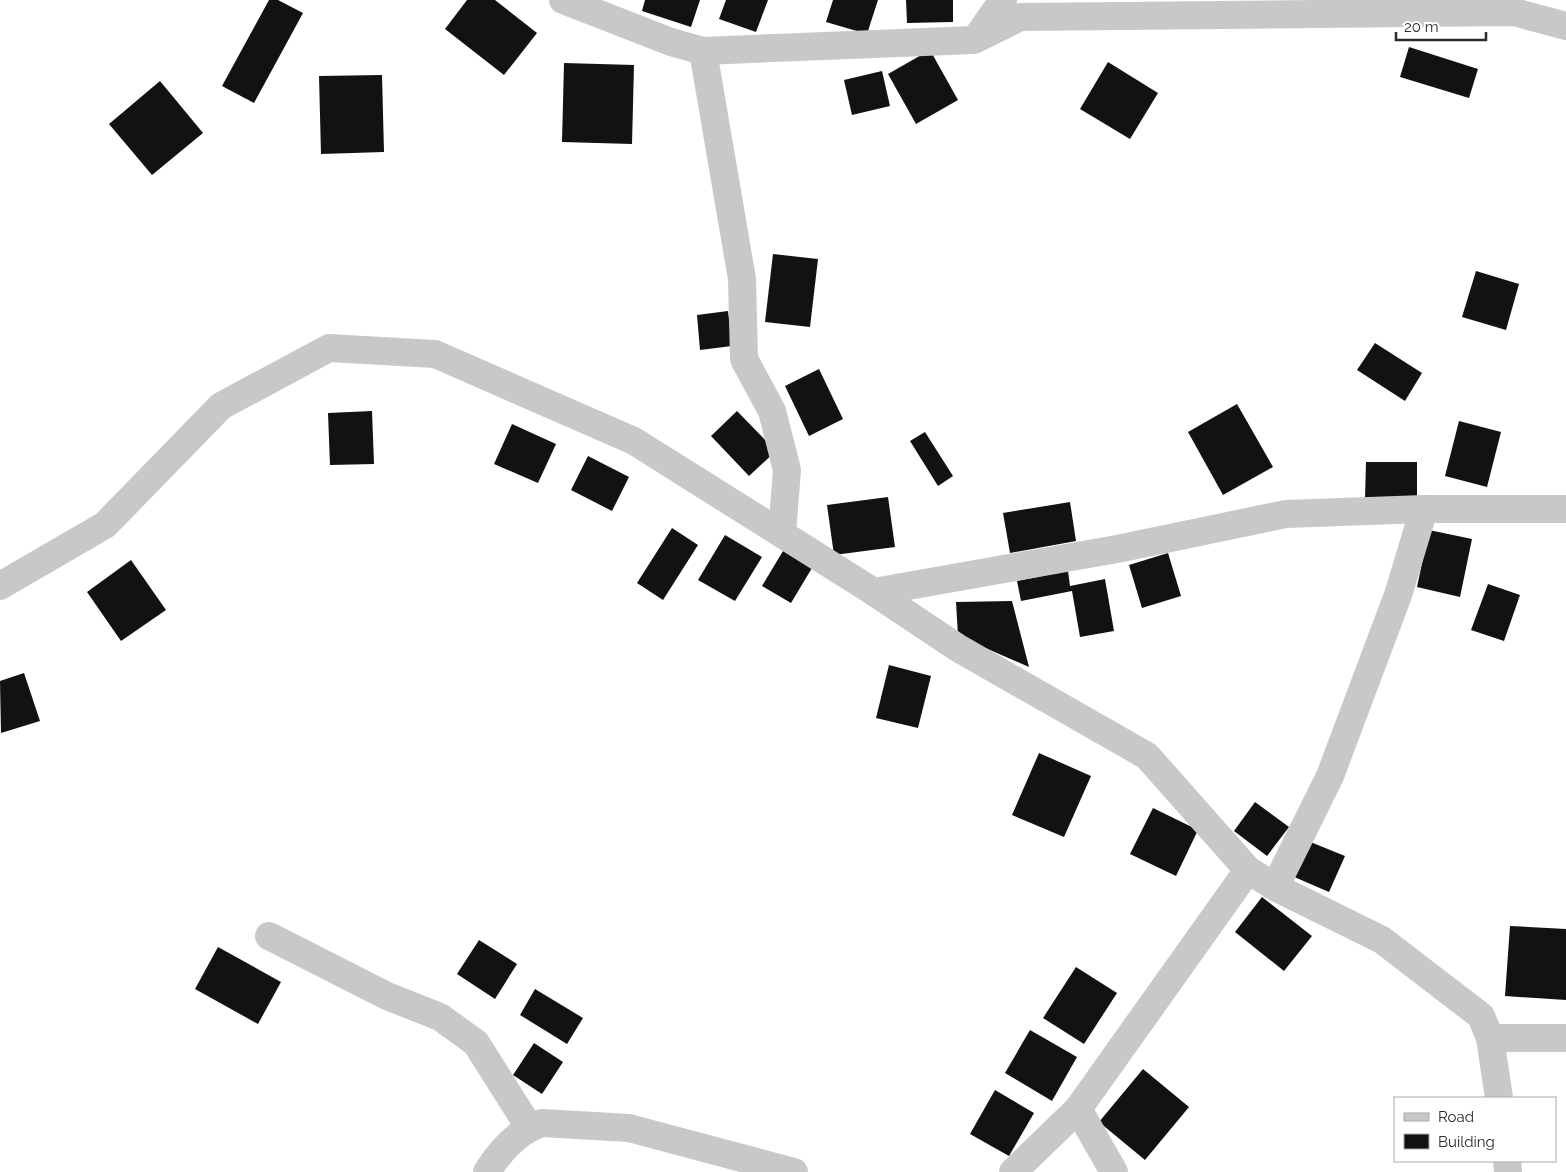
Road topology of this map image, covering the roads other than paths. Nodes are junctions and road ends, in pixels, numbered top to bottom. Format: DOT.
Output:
graph roads {
  1 [pos="562,0"];
  2 [pos="1003,0"];
  3 [pos="1566,26"];
  4 [pos="974,40"];
  5 [pos="703,50"];
  6 [pos="1424,509"];
  7 [pos="1566,509"];
  8 [pos="782,533"];
  9 [pos="0,586"];
  10 [pos="874,592"];
  11 [pos="1248,870"];
  12 [pos="1275,888"];
  13 [pos="268,936"];
  14 [pos="1490,1038"];
  15 [pos="1566,1038"];
  16 [pos="1499,1097"];
  17 [pos="1078,1109"];
  18 [pos="529,1127"];
  19 [pos="487,1172"];
  20 [pos="794,1172"];
  21 [pos="1013,1172"];
  22 [pos="1114,1172"];
  1 -- 5 [label="street"];
  2 -- 4 [label="street"];
  3 -- 4 [label="street"];
  4 -- 5 [label="street"];
  5 -- 8 [label="street"];
  6 -- 7 [label="street"];
  6 -- 10 [label="street"];
  6 -- 12 [label="street"];
  8 -- 9 [label="street"];
  8 -- 10 [label="street"];
  10 -- 11 [label="street"];
  11 -- 12 [label="street"];
  11 -- 17 [label="street"];
  12 -- 14 [label="street"];
  13 -- 18 [label="street"];
  14 -- 15 [label="street"];
  14 -- 16 [label="street"];
  17 -- 21 [label="street"];
  17 -- 22 [label="street"];
  18 -- 19 [label="street"];
  18 -- 20 [label="street"];
}
